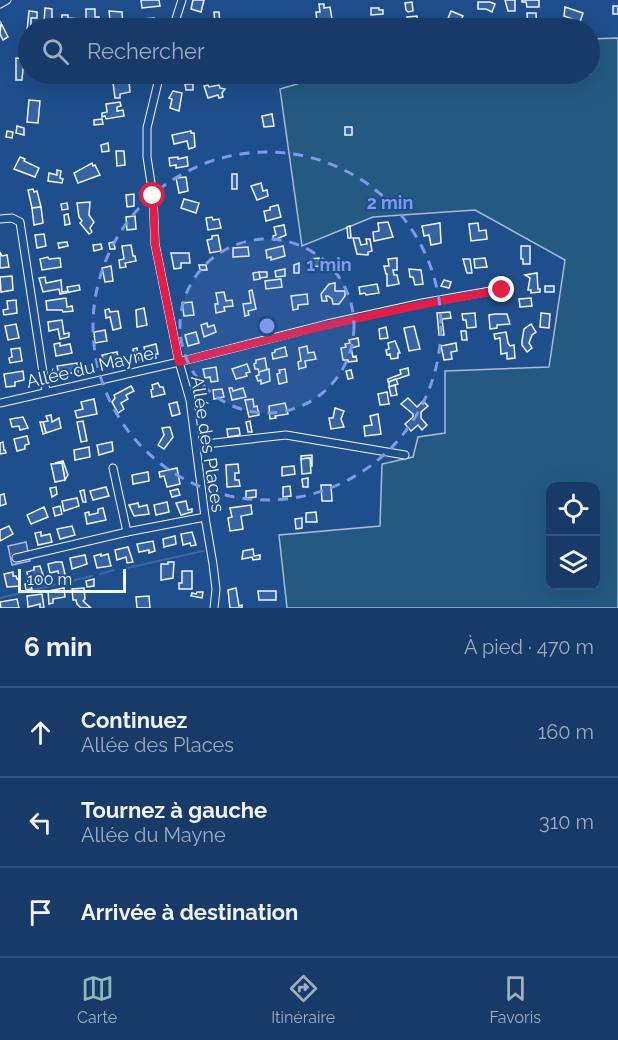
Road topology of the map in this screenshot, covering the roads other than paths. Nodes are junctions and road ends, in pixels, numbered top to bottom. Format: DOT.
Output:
graph roads {
  1 [pos="7,0"];
  2 [pos="182,0"];
  3 [pos="0,4"];
  4 [pos="176,18"];
  5 [pos="158,84"];
  6 [pos="0,219"];
  7 [pos="502,290"];
  8 [pos="179,362"];
  9 [pos="46,392"];
  10 [pos="0,403"];
  11 [pos="197,445"];
  12 [pos="405,455"];
  13 [pos="113,468"];
  14 [pos="205,517"];
  15 [pos="127,532"];
  16 [pos="16,558"];
  17 [pos="214,608"];
  1 -- 3 [label="street"];
  2 -- 4 [label="street"];
  5 -- 8 [label="street, Allée des Places"];
  6 -- 9 [label="street"];
  7 -- 8 [label="street, Allée du Mayne"];
  8 -- 9 [label="street, Allée du Mayne"];
  8 -- 11 [label="street, Allée des Places"];
  9 -- 10 [label="street, Allée du Mayne"];
  11 -- 12 [label="street"];
  11 -- 14 [label="street, Allée des Places"];
  13 -- 15 [label="street"];
  14 -- 15 [label="street"];
  14 -- 17 [label="street, Allée des Places"];
  15 -- 16 [label="street"];
}
